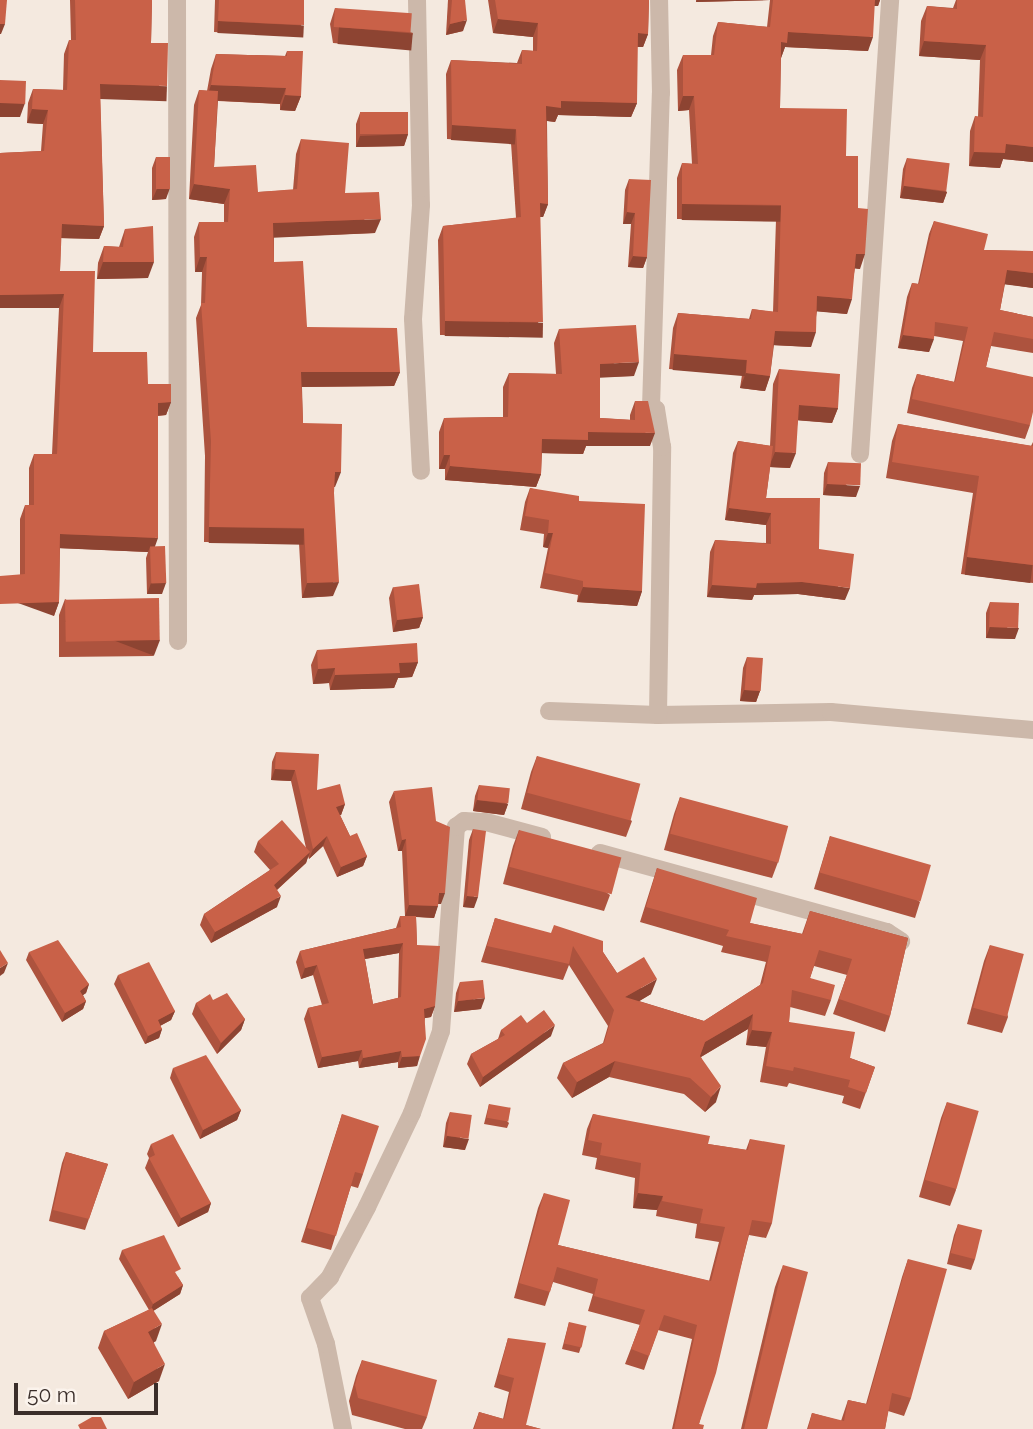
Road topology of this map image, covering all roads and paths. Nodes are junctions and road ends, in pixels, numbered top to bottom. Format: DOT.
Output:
graph roads {
  1 [pos="177,0"];
  2 [pos="417,0"];
  3 [pos="659,0"];
  4 [pos="890,0"];
  5 [pos="860,454"];
  6 [pos="421,471"];
  7 [pos="178,641"];
  8 [pos="549,712"];
  9 [pos="658,715"];
  10 [pos="1033,730"];
  11 [pos="901,941"];
  12 [pos="343,1429"];
  1 -- 7 [label="street"];
  2 -- 6 [label="street"];
  3 -- 9 [label="street"];
  4 -- 5 [label="street"];
  8 -- 9 [label="street"];
  9 -- 10 [label="street"];
  11 -- 12 [label="street"];
}
